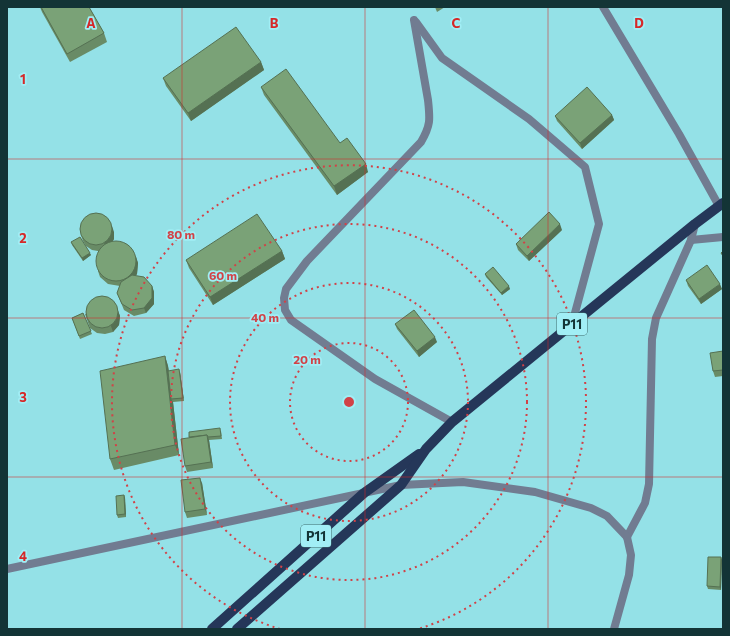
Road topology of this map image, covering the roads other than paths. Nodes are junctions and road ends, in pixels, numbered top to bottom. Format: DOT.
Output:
graph roads {
  1 [pos="603,7"];
  2 [pos="721,205"];
  3 [pos="695,224"];
  4 [pos="723,237"];
  5 [pos="691,240"];
  6 [pos="572,324"];
  7 [pos="452,422"];
  8 [pos="426,449"];
  9 [pos="401,485"];
  10 [pos="364,493"];
  11 [pos="627,537"];
  12 [pos="7,569"];
  13 [pos="212,629"];
  14 [pos="237,629"];
  15 [pos="614,629"];
  1 -- 2 [label="street"];
  2 -- 3 [label="main road, P11"];
  3 -- 5 [label="street"];
  3 -- 6 [label="main road, P11"];
  4 -- 5 [label="street"];
  5 -- 11 [label="street"];
  6 -- 7 [label="main road, P11"];
  6 -- 7 [label="street"];
  7 -- 8 [label="main road, P11"];
  8 -- 9 [label="main road, P11"];
  8 -- 10 [label="main road, P11"];
  9 -- 10 [label="street"];
  9 -- 11 [label="street"];
  9 -- 14 [label="main road, P11"];
  10 -- 12 [label="street"];
  10 -- 13 [label="main road, P11"];
  11 -- 15 [label="street"];
}
